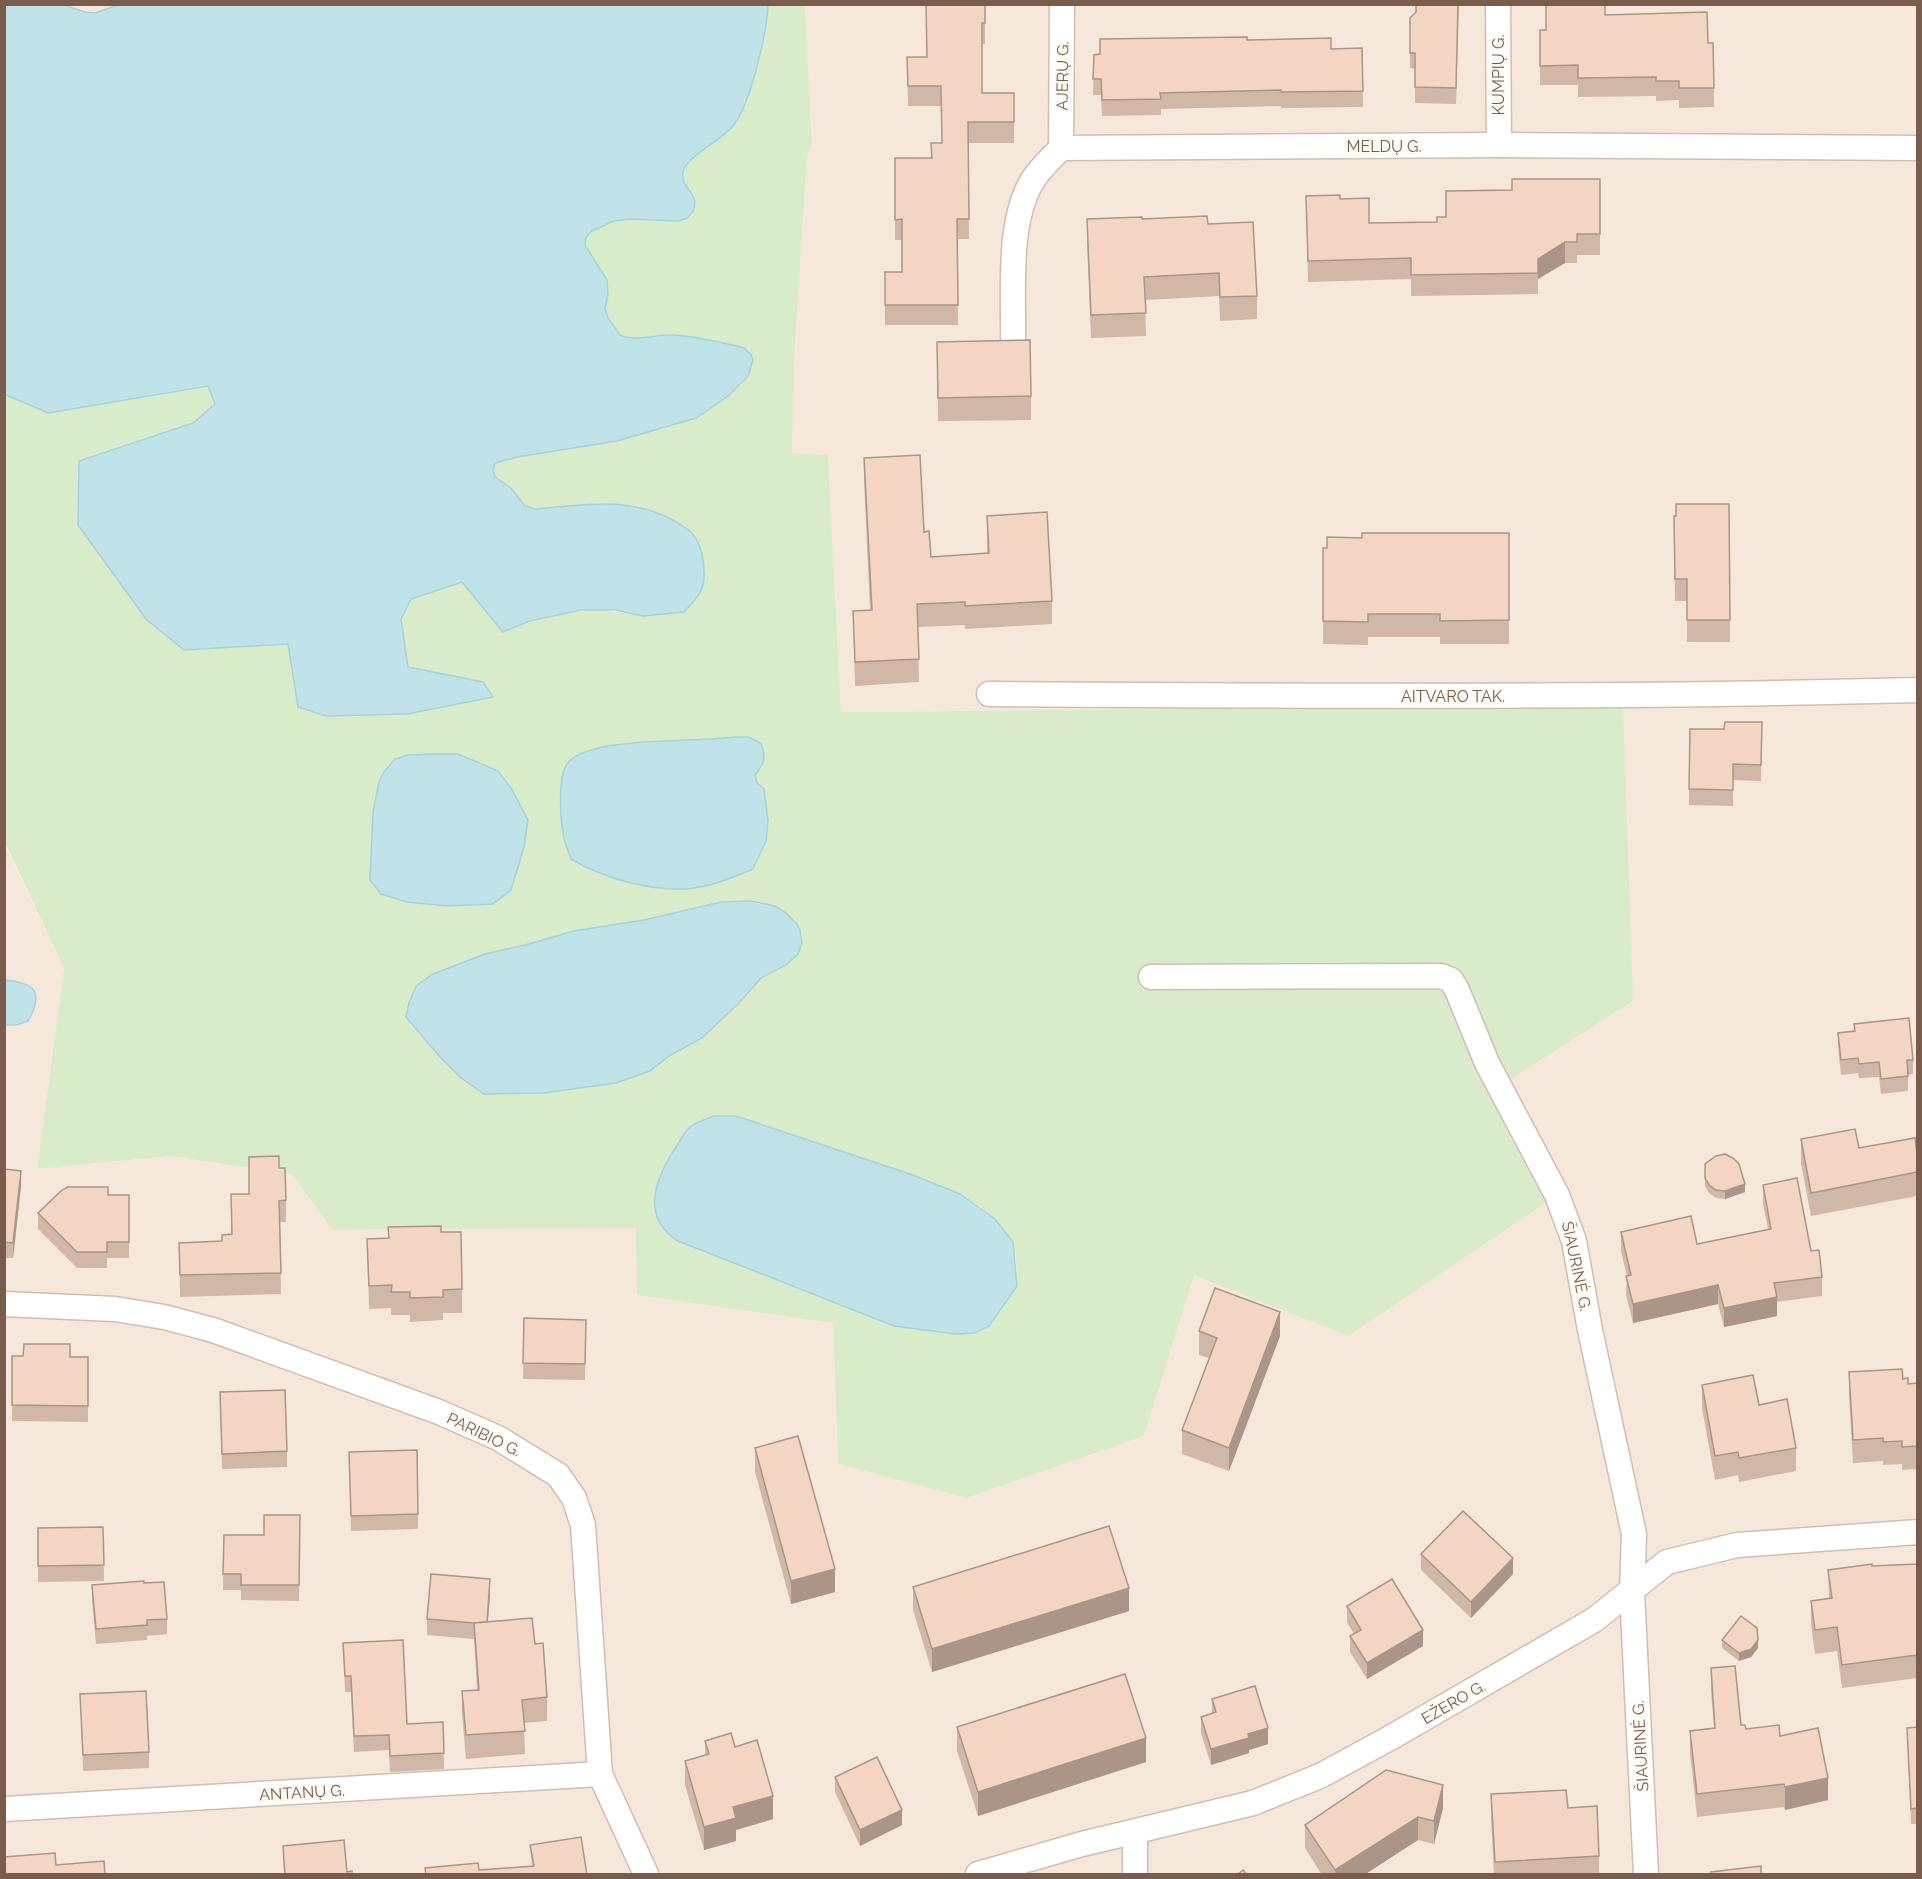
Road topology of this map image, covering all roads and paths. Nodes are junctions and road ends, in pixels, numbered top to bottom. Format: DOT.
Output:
graph roads {
  1 [pos="1062,4"];
  2 [pos="1498,4"];
  3 [pos="1499,145"];
  4 [pos="1061,148"];
  5 [pos="1917,148"];
  6 [pos="1013,344"];
  7 [pos="1917,690"];
  8 [pos="989,694"];
  9 [pos="1151,976"];
  10 [pos="4,1304"];
  11 [pos="1917,1532"];
  12 [pos="1632,1592"];
  13 [pos="600,1774"];
  14 [pos="4,1809"];
  15 [pos="1135,1832"];
  16 [pos="646,1875"];
  17 [pos="978,1875"];
  18 [pos="1135,1875"];
  19 [pos="1646,1875"];
  1 -- 4 [label="street, AJERŲ G."];
  2 -- 3 [label="street, KUMPIŲ G."];
  3 -- 4 [label="street, MELDŲ G."];
  3 -- 5 [label="street, MELDŲ G."];
  4 -- 6 [label="street"];
  7 -- 8 [label="street, AITVARO TAK."];
  9 -- 12 [label="street, ŠIAURINĖ G."];
  10 -- 13 [label="street, PARIBIO G."];
  11 -- 12 [label="street, EŽERO G."];
  12 -- 15 [label="street, EŽERO G."];
  12 -- 19 [label="street, ŠIAURINĖ G."];
  13 -- 14 [label="street, ANTANŲ G."];
  13 -- 16 [label="street, PARIBIO G."];
  15 -- 17 [label="street, EŽERO G."];
  15 -- 18 [label="street"];
}
